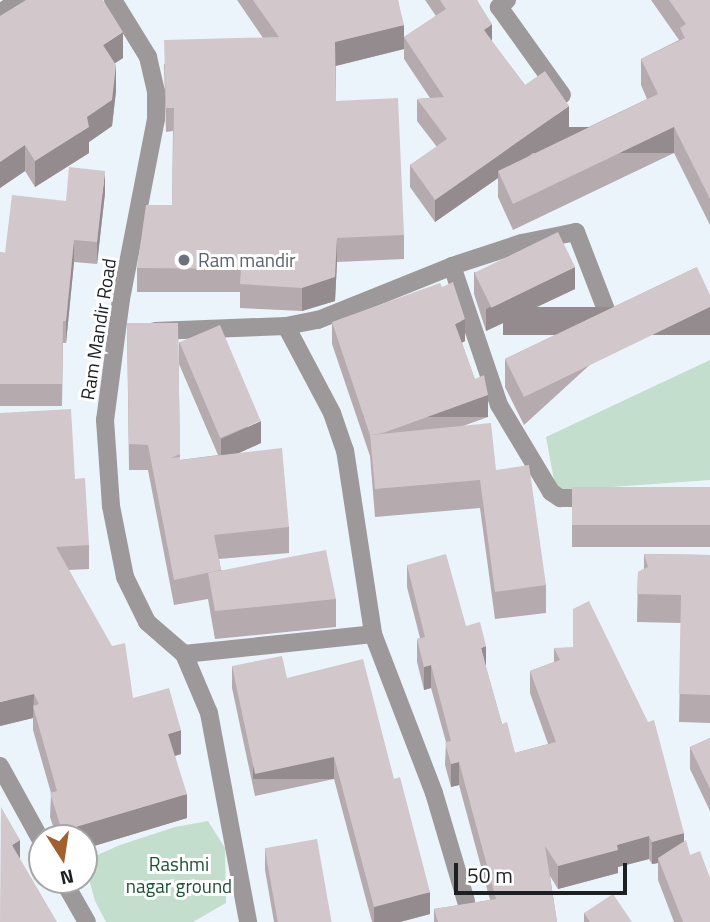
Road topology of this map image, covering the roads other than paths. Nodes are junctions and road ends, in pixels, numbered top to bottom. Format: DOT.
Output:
graph roads {
  1 [pos="19,0"];
  2 [pos="113,0"];
  3 [pos="507,0"];
  4 [pos="0,13"];
  5 [pos="562,95"];
  6 [pos="452,266"];
  7 [pos="610,320"];
  8 [pos="286,326"];
  9 [pos="130,332"];
  10 [pos="615,498"];
  11 [pos="373,634"];
  12 [pos="184,654"];
  13 [pos="0,766"];
  14 [pos="32,824"];
  15 [pos="71,894"];
  16 [pos="466,901"];
  17 [pos="245,921"];
  18 [pos="87,922"];
  1 -- 4 [label="street"];
  2 -- 9 [label="street, Ram Mandir Road"];
  3 -- 5 [label="street"];
  6 -- 7 [label="street"];
  6 -- 8 [label="street"];
  6 -- 10 [label="street"];
  8 -- 9 [label="street"];
  8 -- 11 [label="street"];
  9 -- 12 [label="street, Ram Mandir Road"];
  11 -- 12 [label="street"];
  11 -- 16 [label="street"];
  12 -- 17 [label="street"];
  13 -- 14 [label="street"];
  15 -- 18 [label="street"];
}
